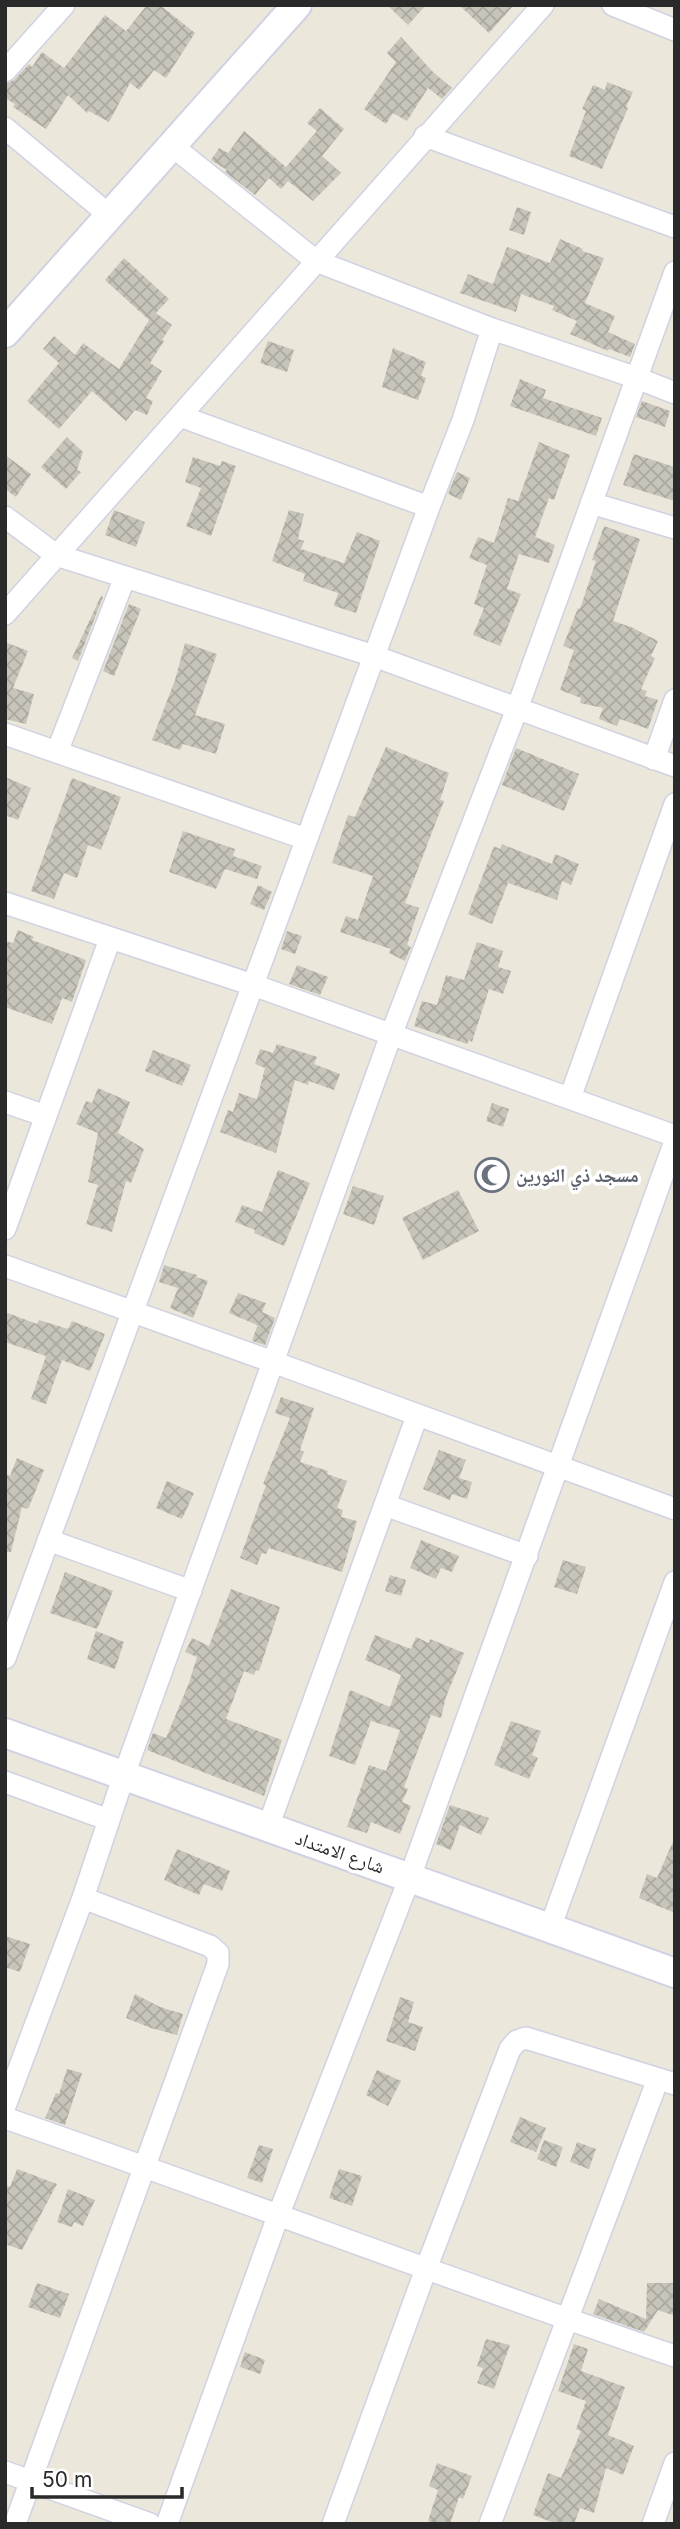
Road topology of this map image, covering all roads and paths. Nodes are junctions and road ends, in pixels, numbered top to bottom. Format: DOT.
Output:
graph roads {
  1 [pos="64,5"];
  2 [pos="297,5"];
  3 [pos="543,5"];
  4 [pos="613,5"];
  5 [pos="675,30"];
  6 [pos="5,71"];
  7 [pos="5,128"];
  8 [pos="425,136"];
  9 [pos="171,145"];
  10 [pos="109,215"];
  11 [pos="675,227"];
  12 [pos="316,261"];
  13 [pos="675,272"];
  14 [pos="492,329"];
  15 [pos="5,333"];
  16 [pos="637,378"];
  17 [pos="675,393"];
  18 [pos="180,416"];
  19 [pos="591,503"];
  20 [pos="429,507"];
  21 [pos="5,517"];
  22 [pos="675,528"];
  23 [pos="57,555"];
  24 [pos="125,577"];
  25 [pos="5,614"];
  26 [pos="374,656"];
  27 [pos="675,700"];
  28 [pos="517,709"];
  29 [pos="5,734"];
  30 [pos="57,752"];
  31 [pos="654,759"];
  32 [pos="675,766"];
  33 [pos="675,804"];
  34 [pos="306,839"];
  35 [pos="5,903"];
  36 [pos="110,939"];
  37 [pos="253,985"];
  38 [pos="391,1035"];
  39 [pos="570,1098"];
  40 [pos="5,1102"];
  41 [pos="46,1116"];
  42 [pos="675,1138"];
  43 [pos="5,1229"];
  44 [pos="5,1266"];
  45 [pos="132,1312"];
  46 [pos="273,1362"];
  47 [pos="417,1416"];
  48 [pos="559,1467"];
  49 [pos="385,1505"];
  50 [pos="675,1509"];
  51 [pos="48,1540"];
  52 [pos="527,1556"];
  53 [pos="675,1582"];
  54 [pos="191,1591"];
  55 [pos="5,1658"];
  56 [pos="5,1733"];
  57 [pos="124,1775"];
  58 [pos="5,1783"];
  59 [pos="109,1820"];
  60 [pos="268,1827"];
  61 [pos="410,1877"];
  62 [pos="83,1898"];
  63 [pos="550,1928"];
  64 [pos="675,1973"];
  65 [pos="667,2082"];
  66 [pos="5,2106"];
  67 [pos="5,2118"];
  68 [pos="145,2166"];
  69 [pos="278,2216"];
  70 [pos="426,2269"];
  71 [pos="566,2319"];
  72 [pos="675,2356"];
  73 [pos="675,2463"];
  74 [pos="5,2472"];
  75 [pos="30,2481"];
  76 [pos="15,2524"];
  77 [pos="150,2524"];
  78 [pos="167,2524"];
  79 [pos="333,2524"];
  80 [pos="490,2524"];
  81 [pos="653,2524"];
  1 -- 6 [label="street"];
  2 -- 9 [label="street"];
  3 -- 8 [label="street"];
  4 -- 5 [label="street"];
  7 -- 10 [label="street"];
  8 -- 11 [label="street"];
  8 -- 12 [label="street"];
  9 -- 10 [label="street"];
  9 -- 12 [label="street"];
  10 -- 15 [label="street"];
  12 -- 14 [label="street"];
  12 -- 18 [label="street"];
  13 -- 16 [label="street"];
  14 -- 16 [label="street"];
  14 -- 20 [label="street"];
  16 -- 17 [label="street"];
  16 -- 19 [label="street"];
  18 -- 20 [label="street"];
  18 -- 23 [label="street"];
  19 -- 22 [label="street"];
  19 -- 28 [label="street"];
  20 -- 26 [label="street"];
  21 -- 23 [label="street"];
  23 -- 24 [label="street"];
  23 -- 25 [label="street"];
  24 -- 26 [label="street"];
  24 -- 30 [label="street"];
  26 -- 28 [label="street"];
  26 -- 34 [label="street"];
  27 -- 31 [label="street"];
  28 -- 31 [label="street"];
  28 -- 38 [label="street"];
  29 -- 30 [label="street"];
  30 -- 34 [label="street"];
  31 -- 32 [label="street"];
  33 -- 39 [label="street"];
  34 -- 37 [label="street"];
  35 -- 36 [label="street"];
  36 -- 37 [label="street"];
  36 -- 41 [label="street"];
  37 -- 38 [label="street"];
  37 -- 45 [label="street"];
  38 -- 39 [label="street"];
  38 -- 46 [label="street"];
  39 -- 42 [label="street"];
  40 -- 41 [label="street"];
  41 -- 43 [label="street"];
  42 -- 48 [label="street"];
  44 -- 45 [label="street"];
  45 -- 46 [label="street"];
  45 -- 51 [label="street"];
  46 -- 47 [label="street"];
  46 -- 54 [label="street"];
  47 -- 48 [label="street"];
  47 -- 49 [label="street"];
  48 -- 50 [label="street"];
  48 -- 52 [label="street"];
  49 -- 52 [label="street"];
  49 -- 60 [label="street"];
  51 -- 54 [label="street"];
  51 -- 55 [label="street"];
  52 -- 61 [label="street"];
  53 -- 63 [label="street"];
  54 -- 57 [label="street"];
  56 -- 57 [label="street, شارع الامتداد"];
  57 -- 59 [label="street"];
  57 -- 60 [label="street, شارع الامتداد"];
  58 -- 59 [label="street"];
  59 -- 62 [label="street"];
  60 -- 61 [label="street, شارع الامتداد"];
  61 -- 63 [label="street, شارع الامتداد"];
  61 -- 69 [label="street"];
  62 -- 66 [label="street"];
  62 -- 68 [label="street"];
  63 -- 64 [label="street, شارع الامتداد"];
  65 -- 70 [label="street"];
  65 -- 71 [label="street"];
  67 -- 68 [label="street"];
  68 -- 69 [label="street"];
  68 -- 75 [label="street"];
  69 -- 70 [label="street"];
  69 -- 78 [label="street"];
  70 -- 71 [label="street"];
  70 -- 79 [label="street"];
  71 -- 72 [label="street"];
  71 -- 80 [label="street"];
  73 -- 81 [label="street"];
  74 -- 75 [label="street"];
  75 -- 76 [label="street"];
  75 -- 77 [label="street"];
}
